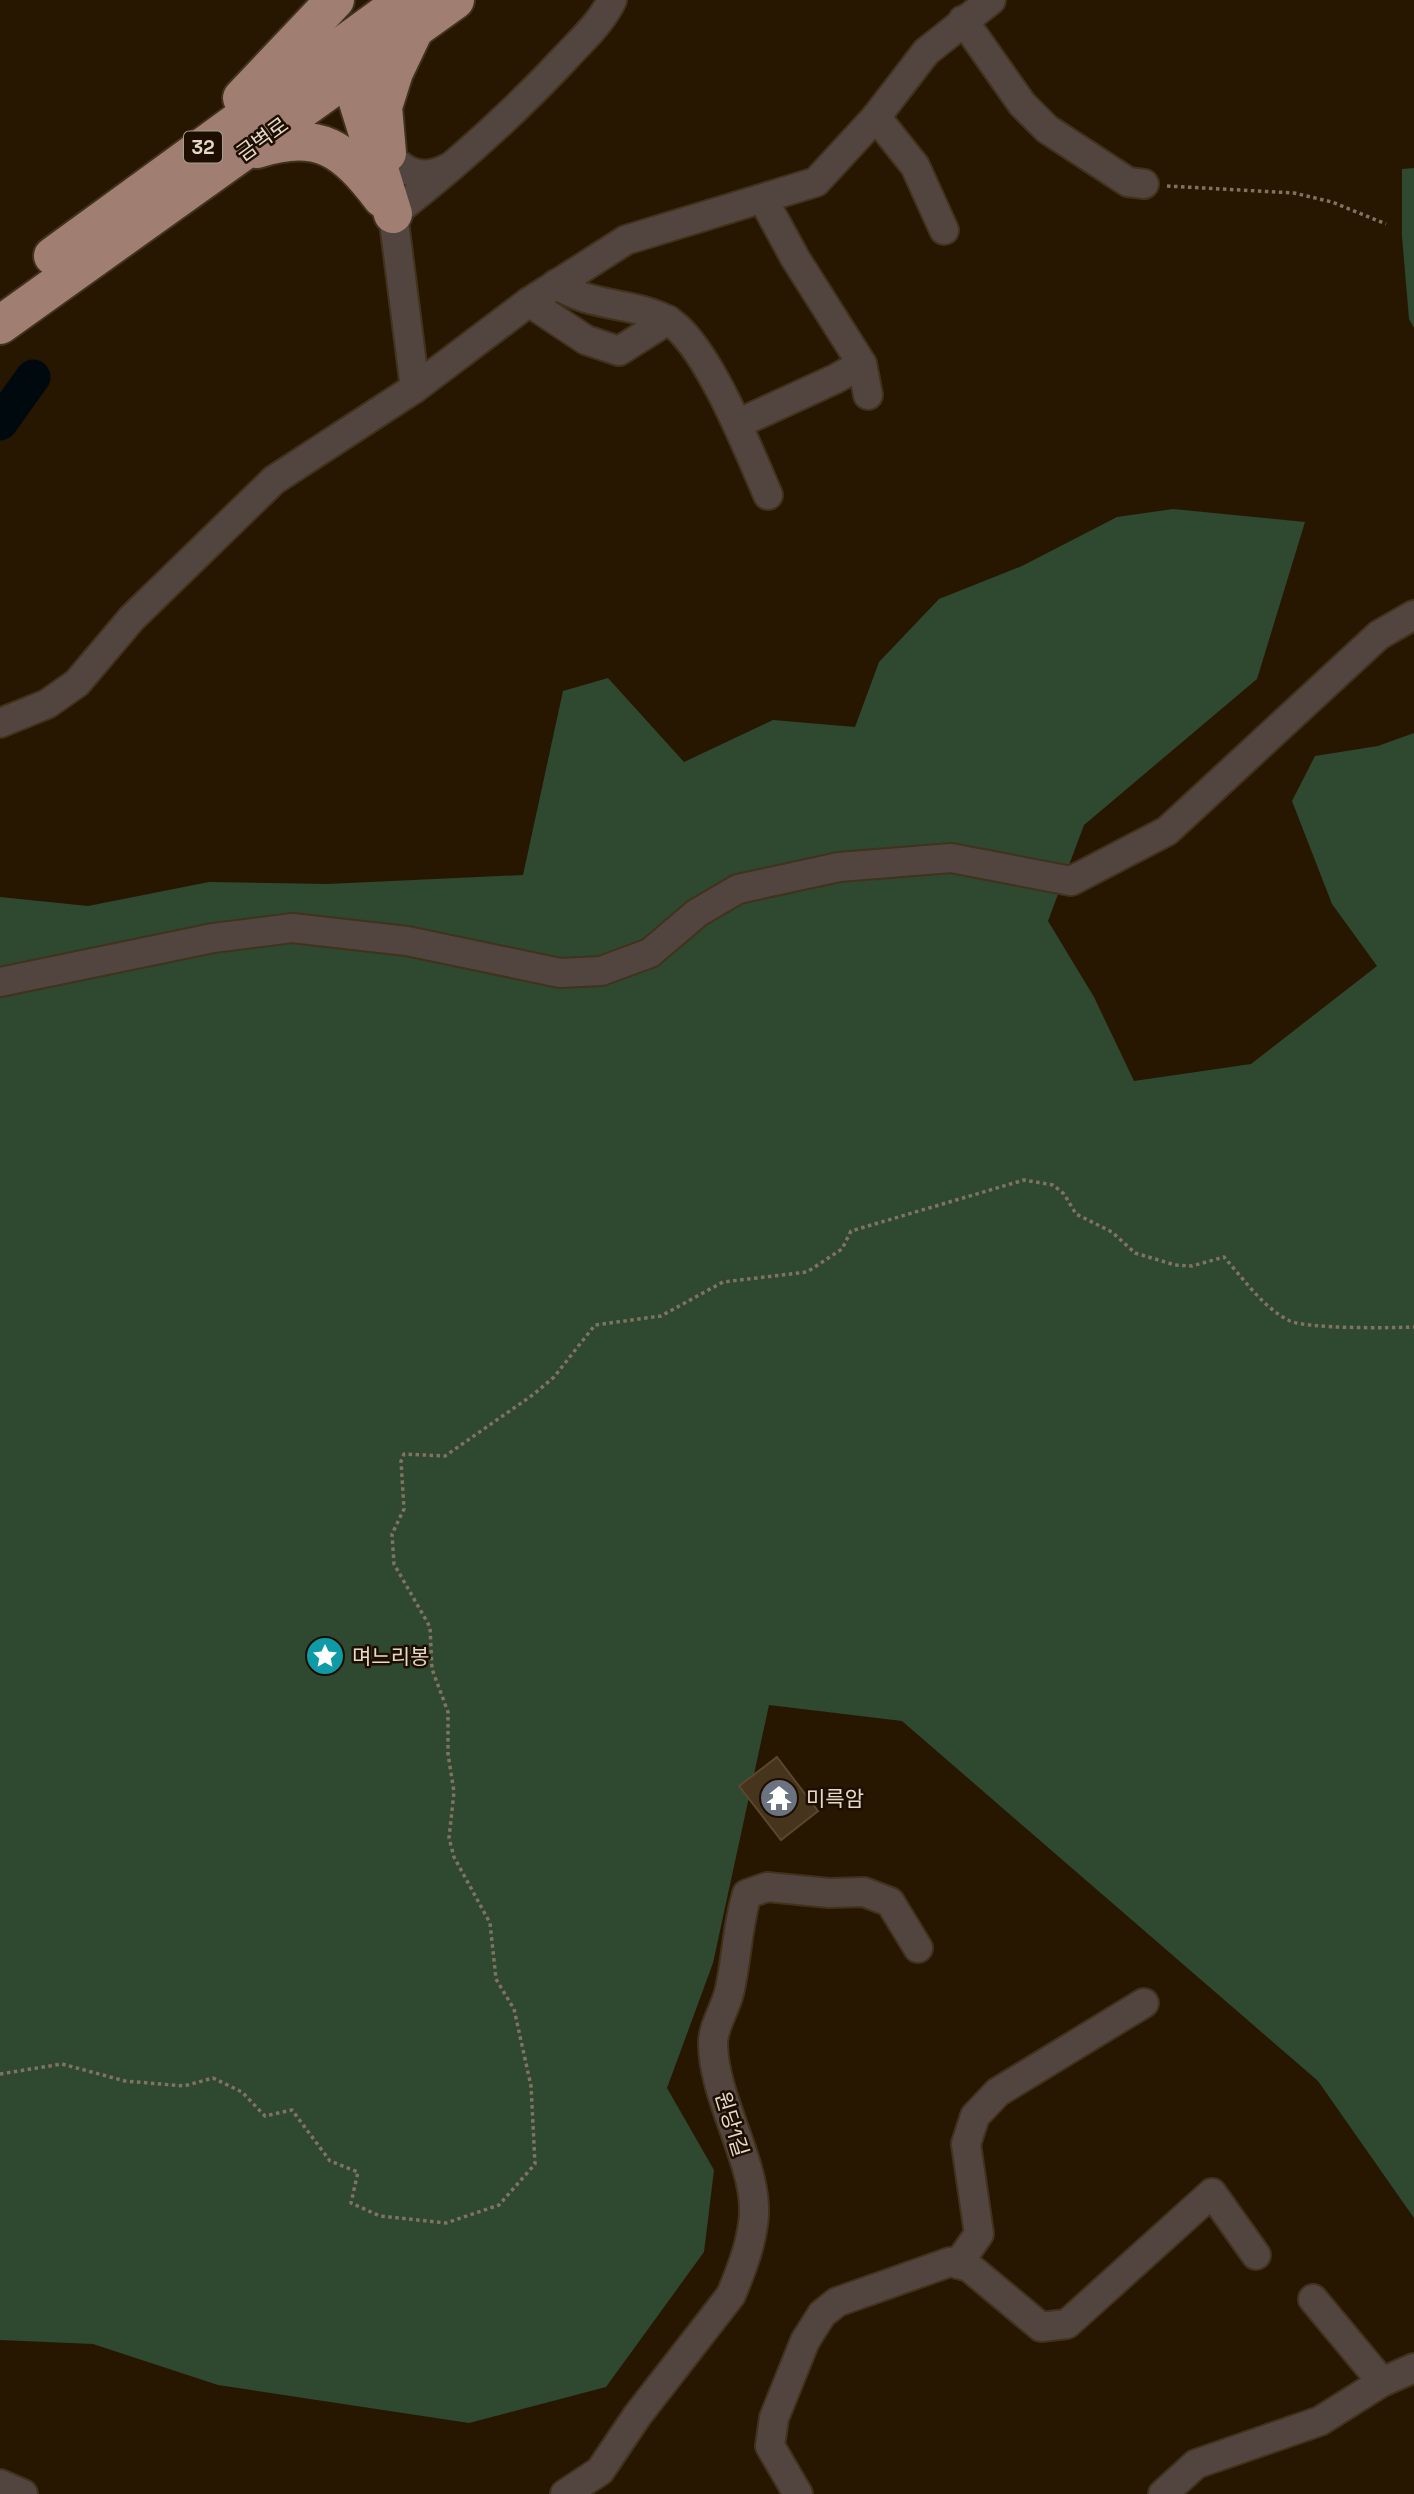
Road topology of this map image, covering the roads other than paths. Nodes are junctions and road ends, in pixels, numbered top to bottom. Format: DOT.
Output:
graph roads {
  1 [pos="335,0"];
  2 [pos="455,0"];
  3 [pos="591,0"];
  4 [pos="612,0"];
  5 [pos="991,0"];
  6 [pos="403,14"];
  7 [pos="963,20"];
  8 [pos="586,36"];
  9 [pos="349,76"];
  10 [pos="876,117"];
  11 [pos="243,153"];
  12 [pos="387,153"];
  13 [pos="184,160"];
  14 [pos="457,164"];
  15 [pos="1143,184"];
  16 [pos="763,199"];
  17 [pos="393,214"];
  18 [pos="944,230"];
  19 [pos="556,284"];
  20 [pos="0,294"];
  21 [pos="529,302"];
  22 [pos="668,320"];
  23 [pos="0,325"];
  24 [pos="862,364"];
  25 [pos="415,388"];
  26 [pos="868,394"];
  27 [pos="737,424"];
  28 [pos="768,495"];
  29 [pos="1414,615"];
  30 [pos="0,723"];
  31 [pos="0,982"];
  32 [pos="918,1948"];
  33 [pos="1144,2003"];
  34 [pos="1256,2255"];
  35 [pos="958,2264"];
  36 [pos="1313,2299"];
  37 [pos="1414,2368"];
  38 [pos="1382,2382"];
  39 [pos="0,2484"];
  40 [pos="23,2494"];
  41 [pos="565,2494"];
  42 [pos="798,2494"];
  43 [pos="1163,2494"];
  1 -- 13 [label="highway"];
  2 -- 6 [label="highway, 금벽로 / 32"];
  3 -- 8 [label="street"];
  4 -- 8 [label="street"];
  5 -- 7 [label="street"];
  6 -- 9 [label="highway"];
  6 -- 12 [label="highway"];
  6 -- 13 [label="highway, 금벽로 / 32"];
  7 -- 10 [label="street"];
  7 -- 15 [label="street"];
  8 -- 14 [label="street"];
  9 -- 11 [label="highway, 금벽로 / 32"];
  9 -- 17 [label="highway"];
  10 -- 16 [label="street"];
  10 -- 18 [label="street"];
  11 -- 17 [label="highway"];
  11 -- 23 [label="highway, 금벽로 / 32"];
  12 -- 14 [label="street"];
  12 -- 17 [label="highway"];
  13 -- 20 [label="highway, 금벽로 / 32"];
  14 -- 17 [label="street"];
  16 -- 19 [label="street"];
  16 -- 24 [label="street"];
  17 -- 25 [label="street"];
  19 -- 21 [label="street"];
  19 -- 22 [label="street"];
  21 -- 22 [label="street"];
  21 -- 25 [label="street"];
  22 -- 27 [label="street"];
  24 -- 26 [label="street"];
  24 -- 27 [label="street"];
  25 -- 30 [label="street"];
  27 -- 28 [label="street"];
  29 -- 31 [label="street"];
  32 -- 41 [label="street, 원당1길"];
  33 -- 35 [label="street"];
  34 -- 35 [label="street"];
  35 -- 42 [label="street"];
  36 -- 38 [label="street"];
  37 -- 38 [label="street"];
  38 -- 43 [label="street"];
  39 -- 40 [label="street"];
}
